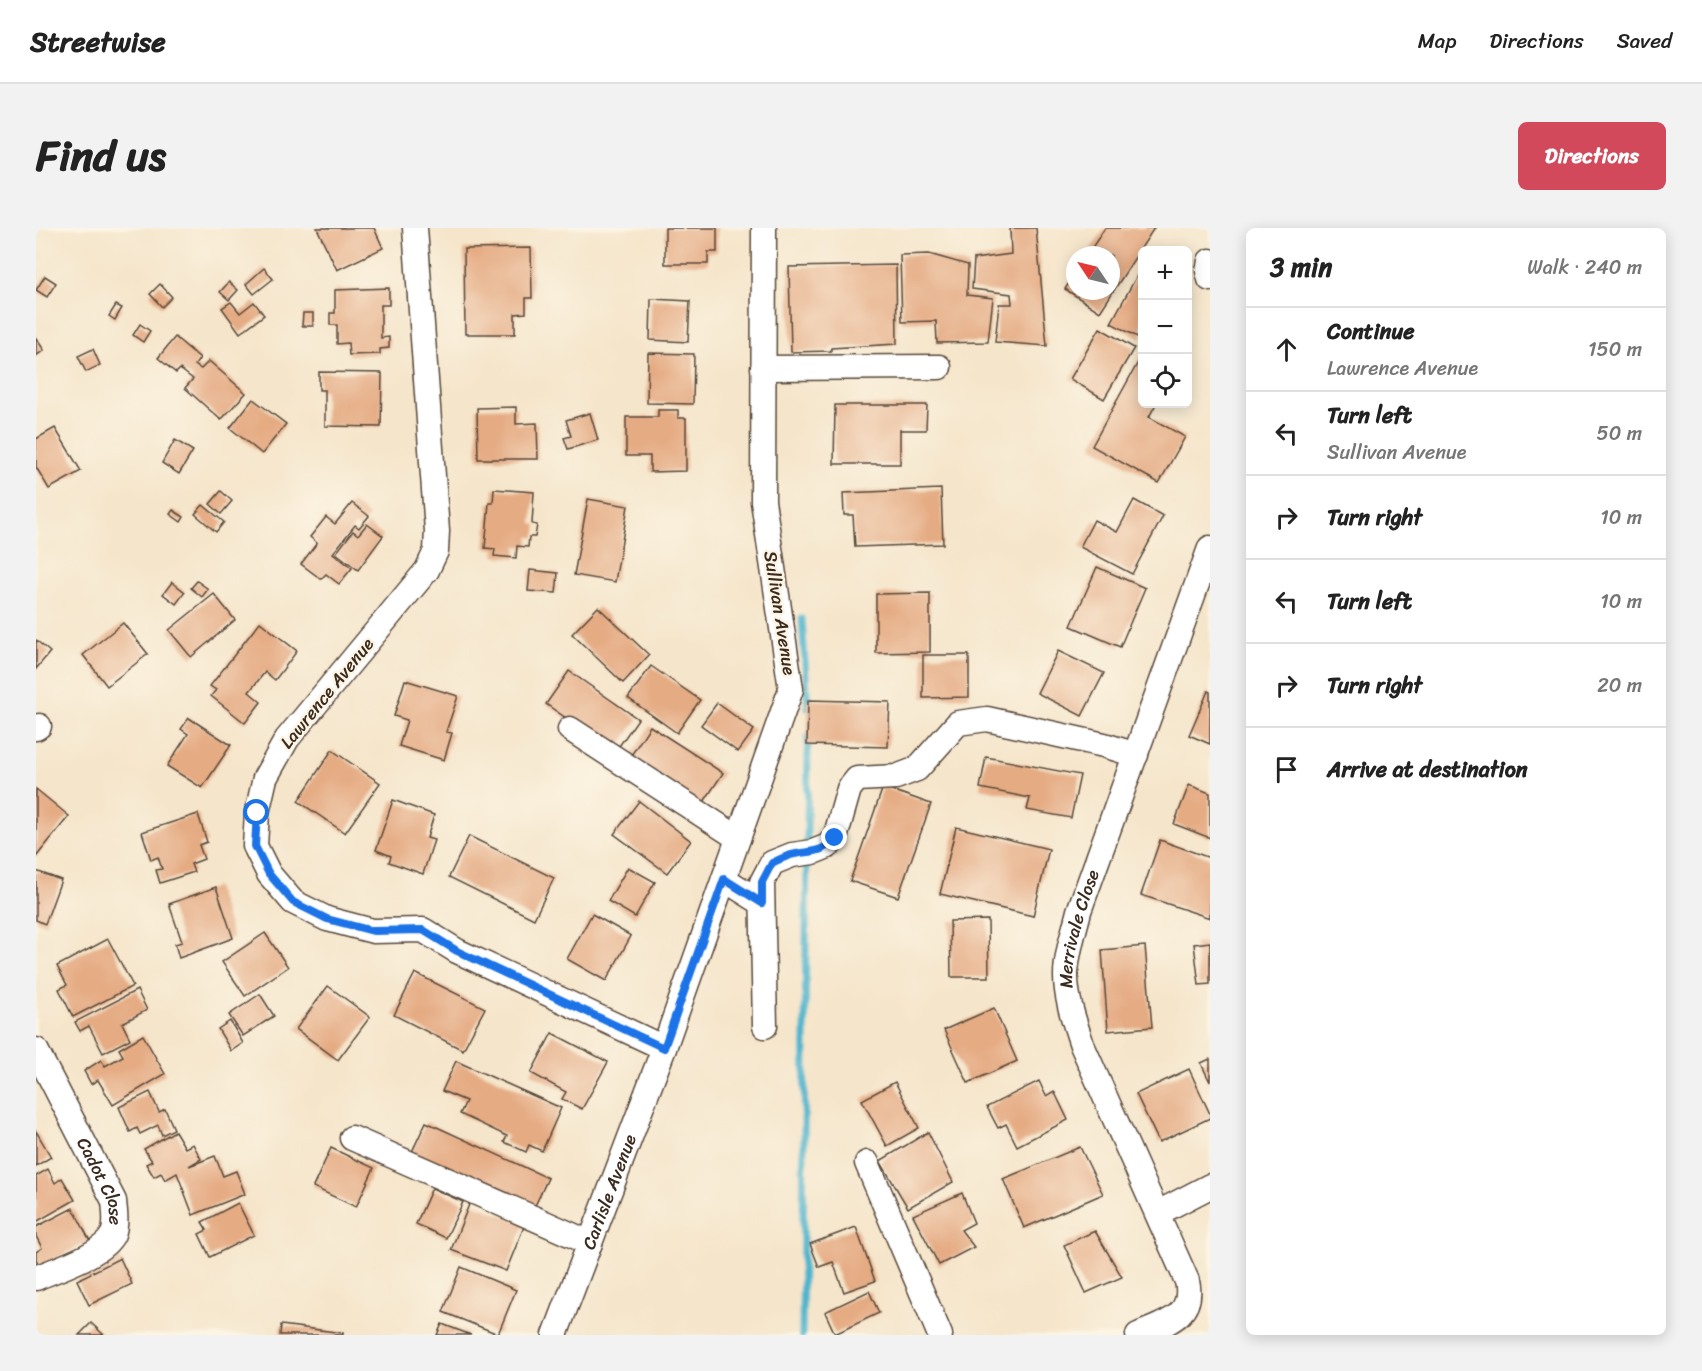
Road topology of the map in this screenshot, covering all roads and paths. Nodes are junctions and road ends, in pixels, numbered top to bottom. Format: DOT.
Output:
graph roads {
  1 [pos="415,228"];
  2 [pos="764,228"];
  3 [pos="1210,261"];
  4 [pos="1210,279"];
  5 [pos="939,367"];
  6 [pos="763,368"];
  7 [pos="1210,548"];
  8 [pos="570,729"];
  9 [pos="1136,755"];
  10 [pos="738,838"];
  11 [pos="724,879"];
  12 [pos="762,903"];
  13 [pos="765,1026"];
  14 [pos="664,1048"];
  15 [pos="36,1050"];
  16 [pos="352,1138"];
  17 [pos="867,1163"];
  18 [pos="1210,1186"];
  19 [pos="1158,1213"];
  20 [pos="590,1243"];
  21 [pos="36,1278"];
  22 [pos="555,1335"];
  23 [pos="940,1335"];
  24 [pos="1138,1335"];
  1 -- 14 [label="street, Lawrence Avenue"];
  2 -- 6 [label="street, Sullivan Avenue"];
  3 -- 4 [label="street"];
  5 -- 6 [label="street"];
  6 -- 10 [label="street, Sullivan Avenue"];
  7 -- 9 [label="street, Merrivale Close"];
  8 -- 10 [label="street"];
  9 -- 12 [label="street"];
  9 -- 19 [label="street, Merrivale Close"];
  10 -- 11 [label="street, Sullivan Avenue"];
  11 -- 12 [label="street"];
  11 -- 14 [label="street, Sullivan Avenue"];
  12 -- 13 [label="street"];
  14 -- 20 [label="street, Carlisle Avenue"];
  15 -- 21 [label="street, Cadot Close"];
  16 -- 20 [label="street"];
  17 -- 23 [label="street"];
  18 -- 19 [label="street"];
  19 -- 24 [label="street, Merrivale Close"];
  20 -- 22 [label="street, Carlisle Avenue"];
}
